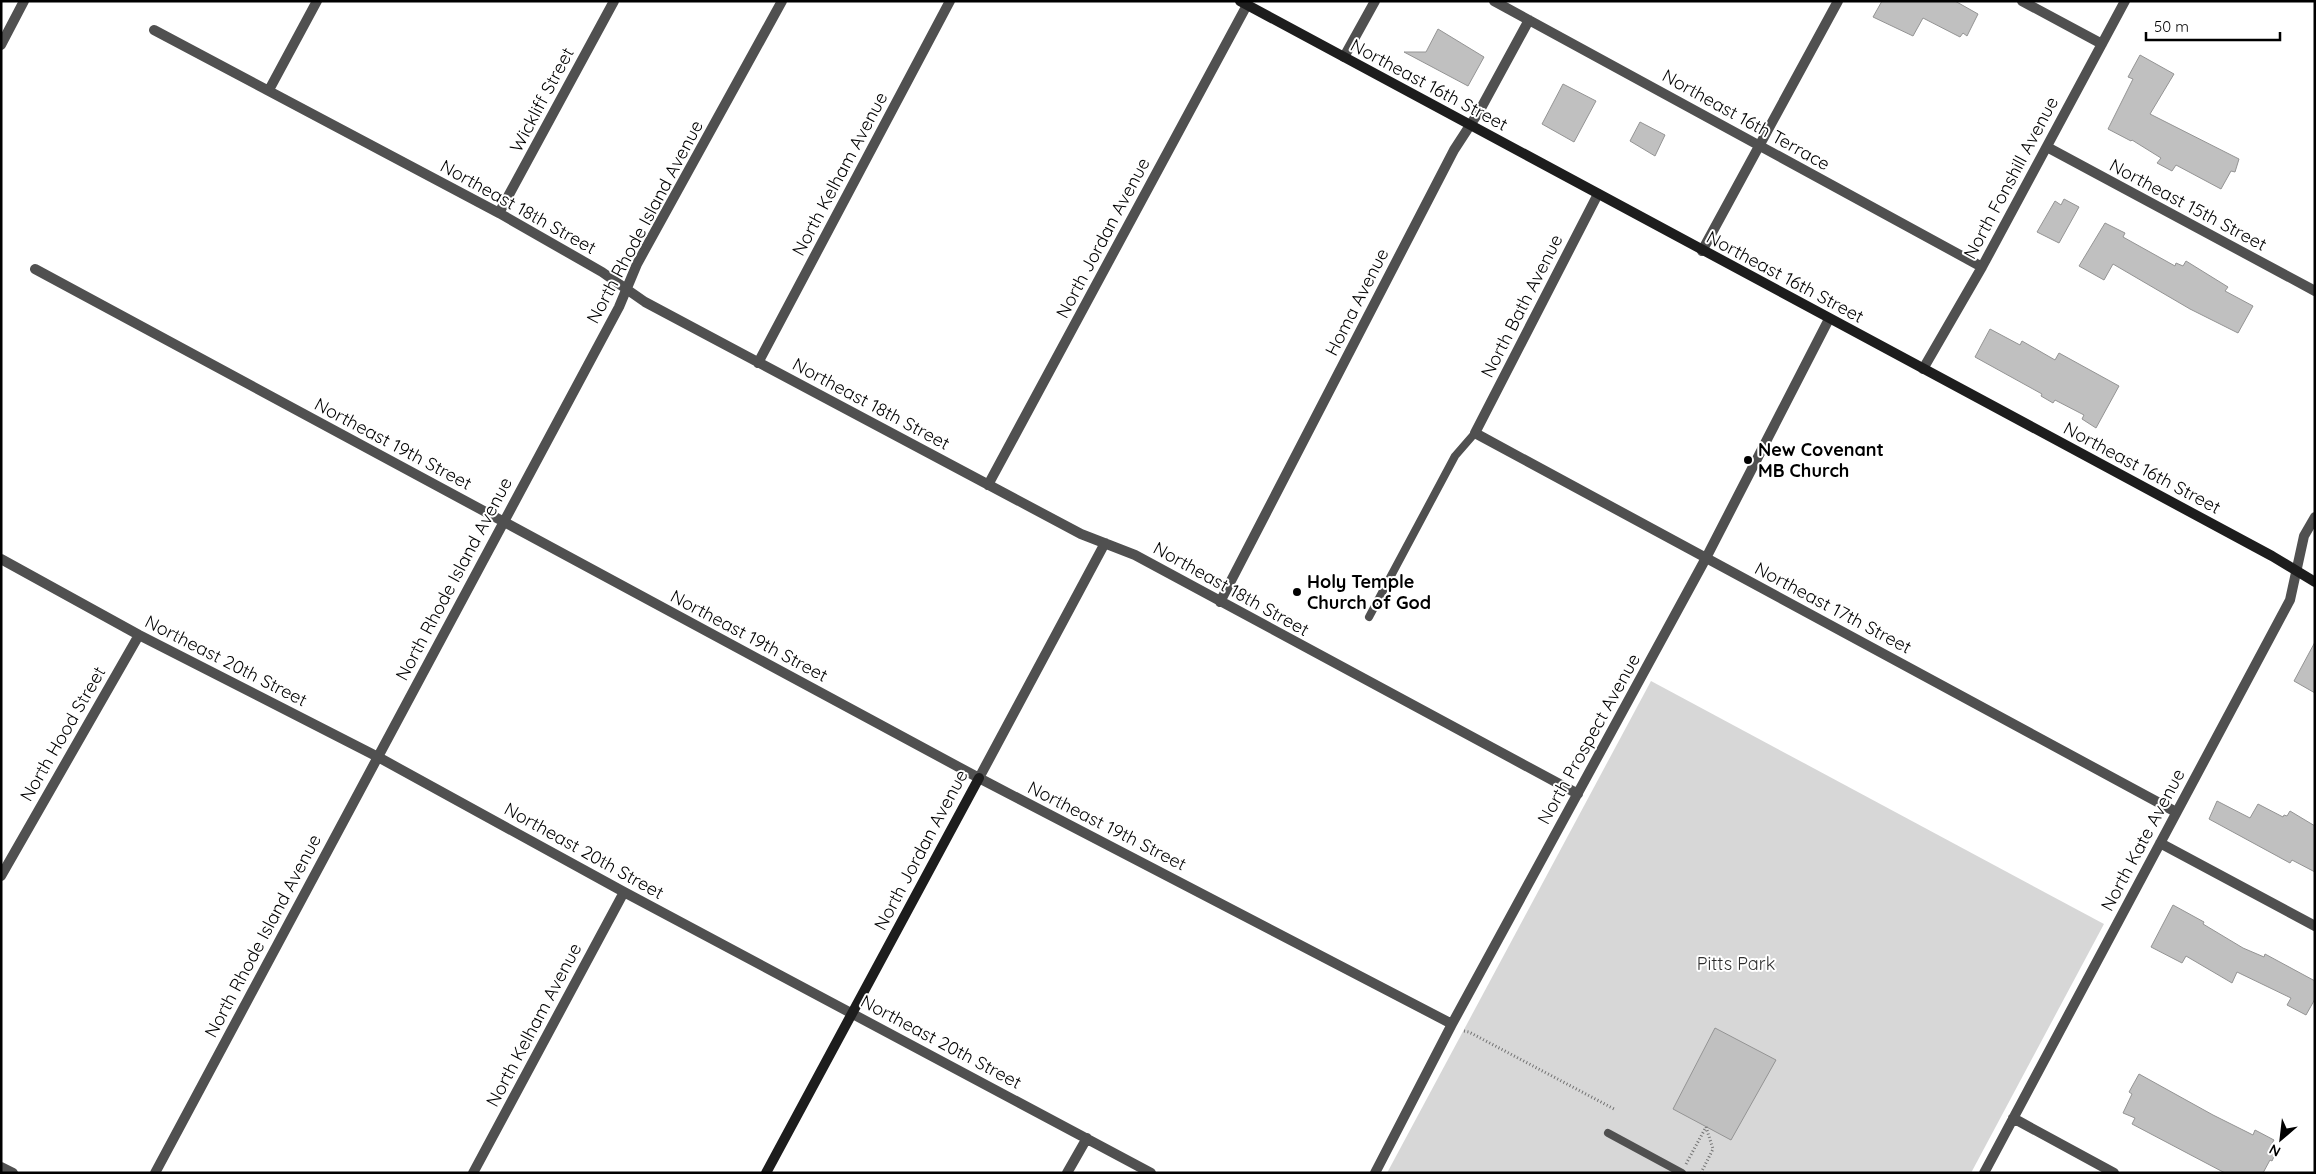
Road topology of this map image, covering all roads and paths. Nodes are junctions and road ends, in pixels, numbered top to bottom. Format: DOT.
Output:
graph roads {
  1 [pos="24,1"];
  2 [pos="317,1"];
  3 [pos="614,1"];
  4 [pos="782,1"];
  5 [pos="950,1"];
  6 [pos="1375,1"];
  7 [pos="1494,1"];
  8 [pos="1838,1"];
  9 [pos="2022,1"];
  10 [pos="2125,1"];
  11 [pos="1244,3"];
  12 [pos="1529,20"];
  13 [pos="154,30"];
  14 [pos="2102,44"];
  15 [pos="1,45"];
  16 [pos="1344,57"];
  17 [pos="269,90"];
  18 [pos="1470,126"];
  19 [pos="1759,145"];
  20 [pos="2047,147"];
  21 [pos="1598,194"];
  22 [pos="499,213"];
  23 [pos="1702,251"];
  24 [pos="1982,267"];
  25 [pos="35,269"];
  26 [pos="627,289"];
  27 [pos="2315,291"];
  28 [pos="1829,319"];
  29 [pos="758,363"];
  30 [pos="1923,369"];
  31 [pos="1475,433"];
  32 [pos="988,485"];
  33 [pos="2315,517"];
  34 [pos="503,522"];
  35 [pos="1105,543"];
  36 [pos="1706,558"];
  37 [pos="1,559"];
  38 [pos="2296,571"];
  39 [pos="2315,582"];
  40 [pos="1220,602"];
  41 [pos="1369,617"];
  42 [pos="139,635"];
  43 [pos="378,758"];
  44 [pos="978,778"];
  45 [pos="1578,794"];
  46 [pos="2176,812"];
  47 [pos="2160,843"];
  48 [pos="3,869"];
  49 [pos="624,892"];
  50 [pos="2315,926"];
  51 [pos="852,1013"];
  52 [pos="1452,1024"];
  53 [pos="1616,1110"];
  54 [pos="2013,1118"];
  55 [pos="1608,1133"];
  56 [pos="1086,1138"];
  57 [pos="1695,1148"];
  58 [pos="1,1167"];
  59 [pos="13,1173"];
  60 [pos="155,1173"];
  61 [pos="473,1173"];
  62 [pos="766,1173"];
  63 [pos="1068,1173"];
  64 [pos="1151,1173"];
  65 [pos="1375,1173"];
  66 [pos="1682,1173"];
  67 [pos="1701,1173"];
  68 [pos="1984,1173"];
  69 [pos="2114,1173"];
  1 -- 15 [label="street"];
  2 -- 17 [label="street"];
  3 -- 22 [label="street, Wickliff Street"];
  4 -- 26 [label="street, North Rhode Island Avenue"];
  5 -- 29 [label="street, North Kelham Avenue"];
  6 -- 16 [label="street"];
  7 -- 12 [label="street, Northeast 16th Terrace"];
  8 -- 19 [label="street"];
  9 -- 14 [label="street"];
  10 -- 14 [label="street, North Fonshill Avenue"];
  11 -- 16 [label="street, Northeast 16th Street"];
  11 -- 32 [label="street, North Jordan Avenue"];
  12 -- 18 [label="street, Homa Avenue"];
  12 -- 19 [label="street, Northeast 16th Terrace"];
  13 -- 17 [label="street, Northeast 18th Street"];
  14 -- 20 [label="street, North Fonshill Avenue"];
  16 -- 18 [label="street, Northeast 16th Street"];
  17 -- 22 [label="street, Northeast 18th Street"];
  18 -- 21 [label="street, Northeast 16th Street"];
  18 -- 40 [label="street, Homa Avenue"];
  19 -- 23 [label="street"];
  19 -- 24 [label="street, Northeast 16th Terrace"];
  20 -- 24 [label="street, North Fonshill Avenue"];
  20 -- 27 [label="street, Northeast 15th Street"];
  21 -- 23 [label="street, Northeast 16th Street"];
  21 -- 31 [label="street, North Bath Avenue"];
  22 -- 26 [label="street, Northeast 18th Street"];
  23 -- 28 [label="street, Northeast 16th Street"];
  24 -- 30 [label="street, North Fonshill Avenue"];
  25 -- 34 [label="street, Northeast 19th Street"];
  26 -- 29 [label="street, Northeast 18th Street"];
  26 -- 34 [label="street, North Rhode Island Avenue"];
  28 -- 30 [label="street, Northeast 16th Street"];
  28 -- 36 [label="street, North Prospect Avenue"];
  29 -- 32 [label="street, Northeast 18th Street"];
  30 -- 38 [label="street, Northeast 16th Street"];
  31 -- 36 [label="street, Northeast 17th Street"];
  31 -- 41 [label="lane"];
  32 -- 35 [label="street, Northeast 18th Street"];
  33 -- 38 [label="street, North Kate Avenue"];
  34 -- 43 [label="street, North Rhode Island Avenue"];
  34 -- 44 [label="street, Northeast 19th Street"];
  35 -- 40 [label="street, Northeast 18th Street"];
  35 -- 44 [label="street, North Jordan Avenue"];
  36 -- 45 [label="street, North Prospect Avenue"];
  36 -- 46 [label="street, Northeast 17th Street"];
  37 -- 42 [label="street, Northeast 20th Street"];
  38 -- 39 [label="street, Northeast 16th Street"];
  38 -- 46 [label="street, North Kate Avenue"];
  40 -- 45 [label="street, Northeast 18th Street"];
  42 -- 43 [label="street, Northeast 20th Street"];
  42 -- 48 [label="street, North Hood Street"];
  43 -- 49 [label="street, Northeast 20th Street"];
  43 -- 60 [label="street, North Rhode Island Avenue"];
  44 -- 51 [label="street, North Jordan Avenue"];
  44 -- 52 [label="street, Northeast 19th Street"];
  45 -- 52 [label="street, North Prospect Avenue"];
  46 -- 47 [label="street, North Kate Avenue"];
  47 -- 50 [label="street"];
  47 -- 54 [label="street, North Kate Avenue"];
  49 -- 51 [label="street, Northeast 20th Street"];
  49 -- 61 [label="street, North Kelham Avenue"];
  51 -- 56 [label="street, Northeast 20th Street"];
  51 -- 62 [label="street, North Jordan Avenue"];
  52 -- 53 [label="path"];
  52 -- 65 [label="street, North Prospect Avenue"];
  54 -- 68 [label="street, North Kate Avenue"];
  54 -- 69 [label="street"];
  55 -- 66 [label="lane"];
  56 -- 63 [label="street"];
  56 -- 64 [label="street, Northeast 20th Street"];
  57 -- 67 [label="path"];
  58 -- 59 [label="street"];
}
